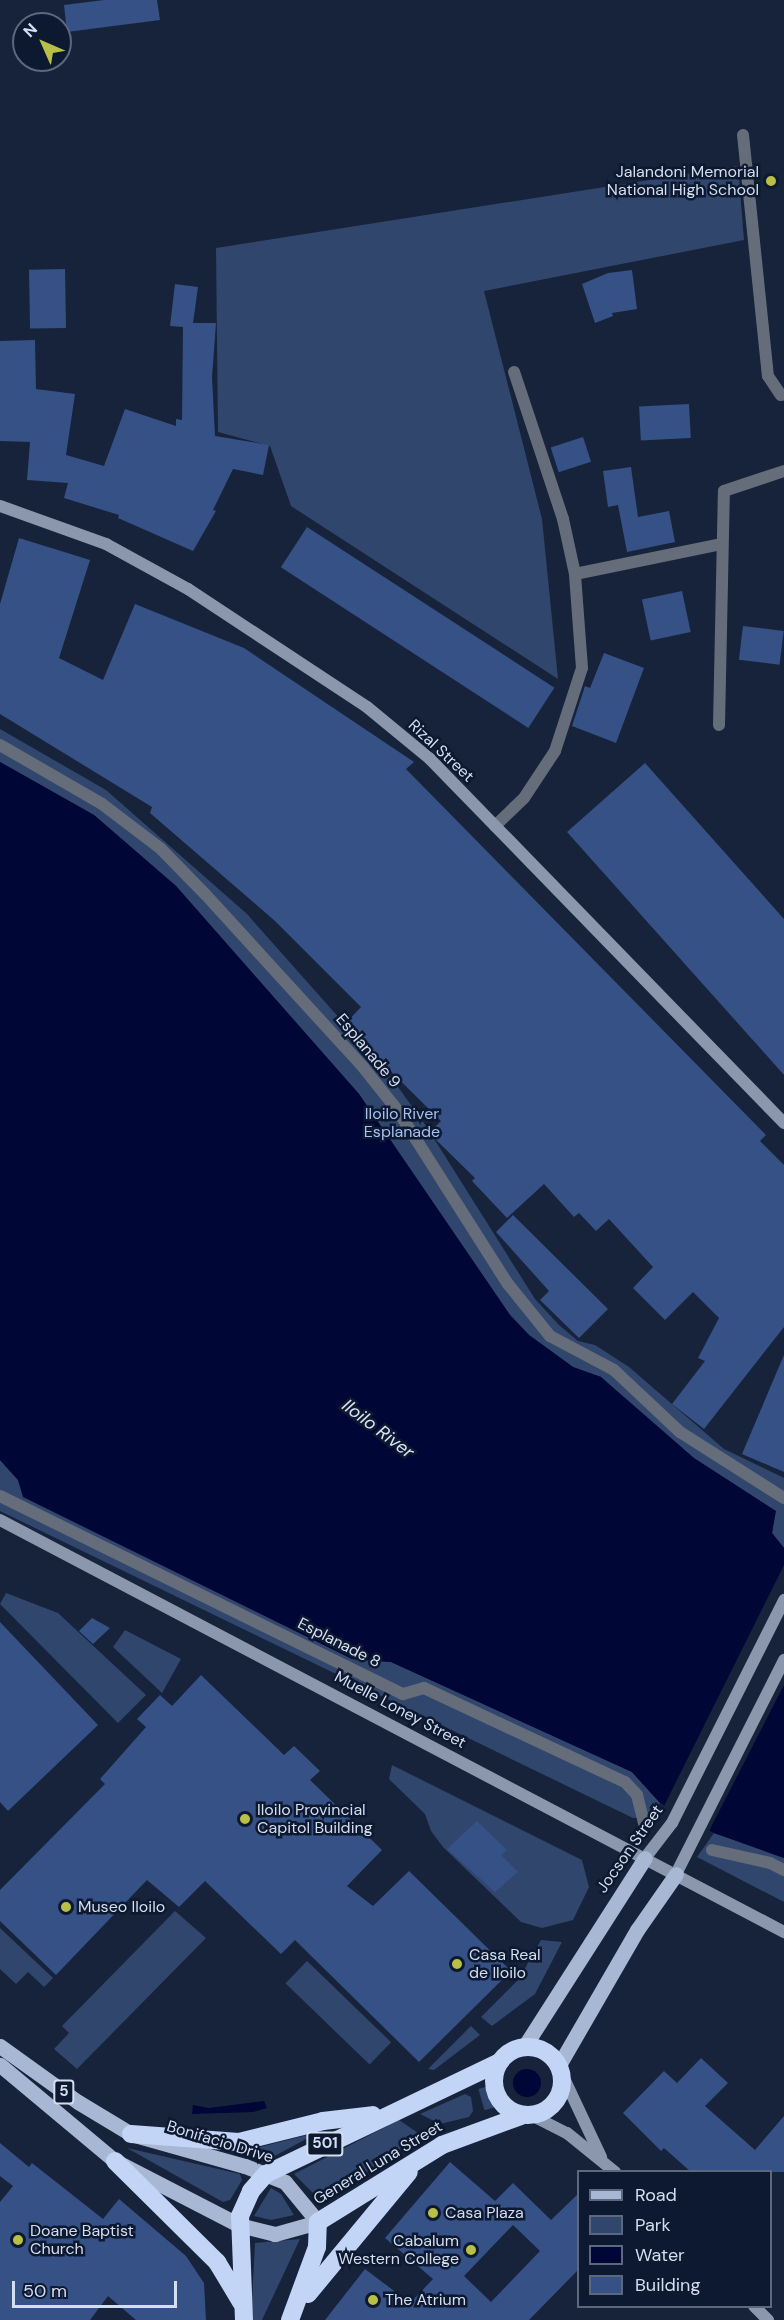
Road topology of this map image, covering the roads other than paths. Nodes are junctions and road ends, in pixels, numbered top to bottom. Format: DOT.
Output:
graph roads {
  1 [pos="743,135"];
  2 [pos="514,372"];
  3 [pos="781,395"];
  4 [pos="784,471"];
  5 [pos="0,506"];
  6 [pos="721,544"];
  7 [pos="575,574"];
  8 [pos="719,725"];
  9 [pos="0,745"];
  10 [pos="495,826"];
  11 [pos="784,1123"];
  12 [pos="0,1496"];
  13 [pos="784,1498"];
  14 [pos="0,1520"];
  15 [pos="784,1600"];
  16 [pos="784,1660"];
  17 [pos="644,1822"];
  18 [pos="712,1850"];
  19 [pos="645,1858"];
  20 [pos="784,1870"];
  21 [pos="676,1874"];
  22 [pos="784,1932"];
  23 [pos="0,2046"];
  24 [pos="524,2047"];
  25 [pos="500,2062"];
  26 [pos="0,2066"];
  27 [pos="560,2069"];
  28 [pos="384,2114"];
  29 [pos="527,2116"];
  30 [pos="131,2134"];
  31 [pos="425,2154"];
  32 [pos="601,2158"];
  33 [pos="115,2161"];
  34 [pos="613,2170"];
  35 [pos="266,2174"];
  36 [pos="318,2222"];
  37 [pos="239,2225"];
  38 [pos="755,2308"];
  39 [pos="244,2313"];
  40 [pos="291,2317"];
  41 [pos="768,2320"];
  1 -- 3 [label="street"];
  2 -- 7 [label="street"];
  4 -- 6 [label="street"];
  5 -- 10 [label="main road, Rizal Street"];
  6 -- 7 [label="street"];
  6 -- 8 [label="street"];
  7 -- 10 [label="street"];
  9 -- 13 [label="street, Esplanade 9"];
  10 -- 11 [label="main road, Rizal Street"];
  12 -- 17 [label="street, Esplanade 8"];
  14 -- 19 [label="main road, Muelle Loney Street"];
  15 -- 19 [label="main road, Jocson Street"];
  16 -- 21 [label="main road"];
  18 -- 20 [label="street"];
  19 -- 21 [label="main road, Muelle Loney Street"];
  19 -- 24 [label="main road, Jocson Street"];
  21 -- 22 [label="main road, Muelle Loney Street"];
  21 -- 27 [label="main road"];
  23 -- 30 [label="main road, Bonifacio Drive / 5"];
  24 -- 25 [label="highway, 501"];
  24 -- 27 [label="highway"];
  25 -- 28 [label="highway, General Luna Street / 501"];
  25 -- 29 [label="highway"];
  26 -- 33 [label="main road, 5"];
  27 -- 29 [label="highway"];
  27 -- 32 [label="main road"];
  28 -- 30 [label="highway"];
  28 -- 35 [label="highway, General Luna Street / 501"];
  29 -- 31 [label="highway, General Luna Street"];
  29 -- 32 [label="main road"];
  30 -- 35 [label="main road, Bonifacio Drive / 5"];
  31 -- 36 [label="highway, General Luna Street"];
  31 -- 40 [label="highway"];
  32 -- 34 [label="main road"];
  33 -- 37 [label="main road, 5"];
  33 -- 39 [label="highway"];
  35 -- 36 [label="main road, Bonifacio Drive / 5"];
  35 -- 37 [label="highway, General Luna Street / 501"];
  36 -- 37 [label="main road, 5"];
  36 -- 40 [label="highway, General Luna Street"];
  37 -- 39 [label="highway, General Luna Street / 501"];
  38 -- 41 [label="main road"];
}
